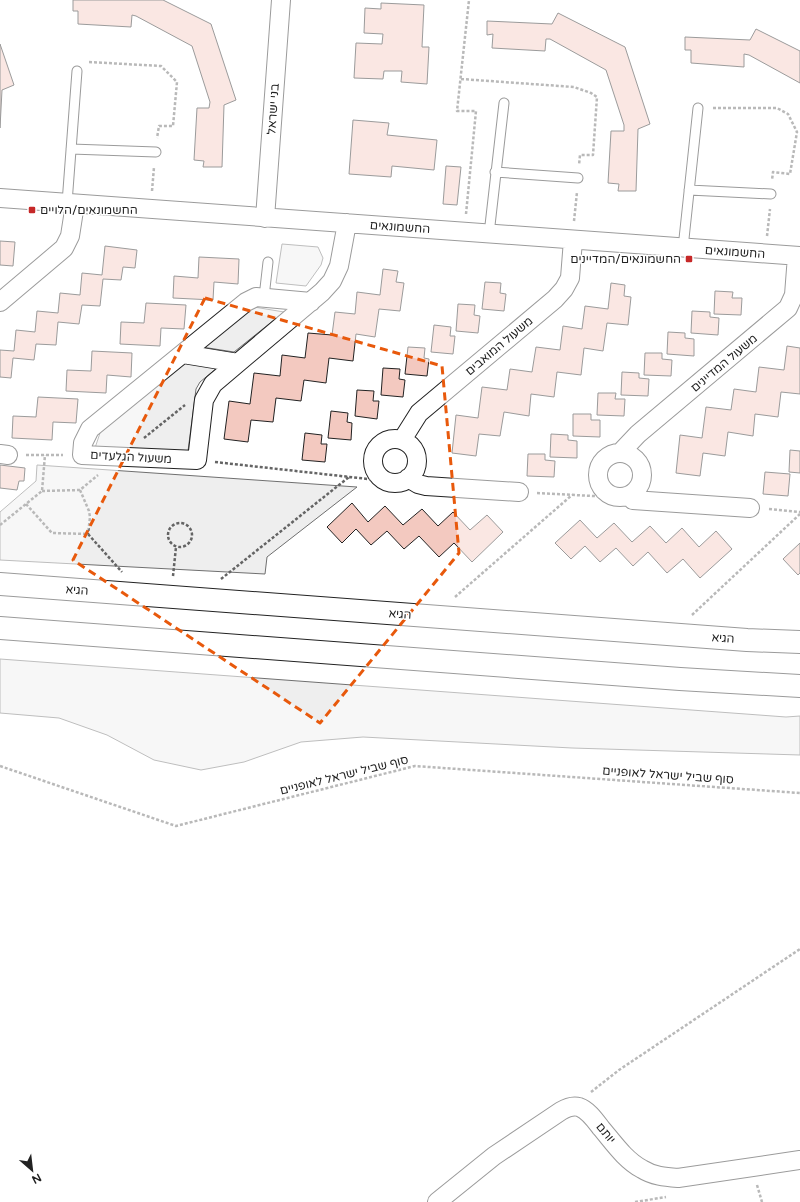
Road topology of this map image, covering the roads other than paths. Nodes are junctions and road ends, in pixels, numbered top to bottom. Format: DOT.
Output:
graph roads {
  1 [pos="281,0"];
  2 [pos="77,71"];
  3 [pos="504,103"];
  4 [pos="698,108"];
  5 [pos="71,149"];
  6 [pos="156,152"];
  7 [pos="495,172"];
  8 [pos="578,178"];
  9 [pos="689,190"];
  10 [pos="771,194"];
  11 [pos="0,198"];
  12 [pos="71,204"];
  13 [pos="265,218"];
  14 [pos="347,223"];
  15 [pos="489,234"];
  16 [pos="573,240"];
  17 [pos="682,248"];
  18 [pos="799,256"];
  19 [pos="268,262"];
  20 [pos="264,298"];
  21 [pos="0,302"];
  22 [pos="311,302"];
  23 [pos="183,354"];
  24 [pos="238,363"];
  25 [pos="402,440"];
  26 [pos="620,453"];
  27 [pos="408,478"];
  28 [pos="519,492"];
  29 [pos="622,496"];
  30 [pos="750,508"];
  31 [pos="0,584"];
  32 [pos="0,628"];
  33 [pos="800,642"];
  34 [pos="800,686"];
  35 [pos="800,1160"];
  36 [pos="437,1202"];
  1 -- 13 [label="street, בני ישראל"];
  2 -- 5 [label="lane"];
  3 -- 7 [label="lane"];
  4 -- 9 [label="lane"];
  5 -- 6 [label="lane"];
  5 -- 12 [label="lane"];
  7 -- 8 [label="lane"];
  7 -- 15 [label="lane"];
  9 -- 10 [label="lane"];
  9 -- 17 [label="lane"];
  11 -- 12 [label="street, החשמונאים"];
  12 -- 13 [label="street, החשמונאים"];
  12 -- 21 [label="street"];
  13 -- 14 [label="street, החשמונאים"];
  14 -- 15 [label="street, החשמונאים"];
  14 -- 22 [label="street"];
  15 -- 16 [label="street, החשמונאים"];
  16 -- 17 [label="street, החשמונאים"];
  16 -- 25 [label="street, משעול המואבים"];
  17 -- 18 [label="street, החשמונאים"];
  18 -- 26 [label="street, משעול המדיינים"];
  19 -- 20 [label="lane"];
  20 -- 22 [label="street, משעול הגלעדים"];
  20 -- 23 [label="street, משעול הגלעדים"];
  22 -- 24 [label="street"];
  23 -- 24 [label="street"];
  23 -- 24 [label="street, משעול הגלעדים"];
  25 -- 27 [label="street"];
  25 -- 27 [label="street"];
  26 -- 29 [label="street"];
  26 -- 29 [label="street"];
  27 -- 28 [label="street"];
  29 -- 30 [label="street"];
  31 -- 33 [label="highway, הגיא"];
  32 -- 34 [label="highway"];
  35 -- 36 [label="street, יותם"];
}
